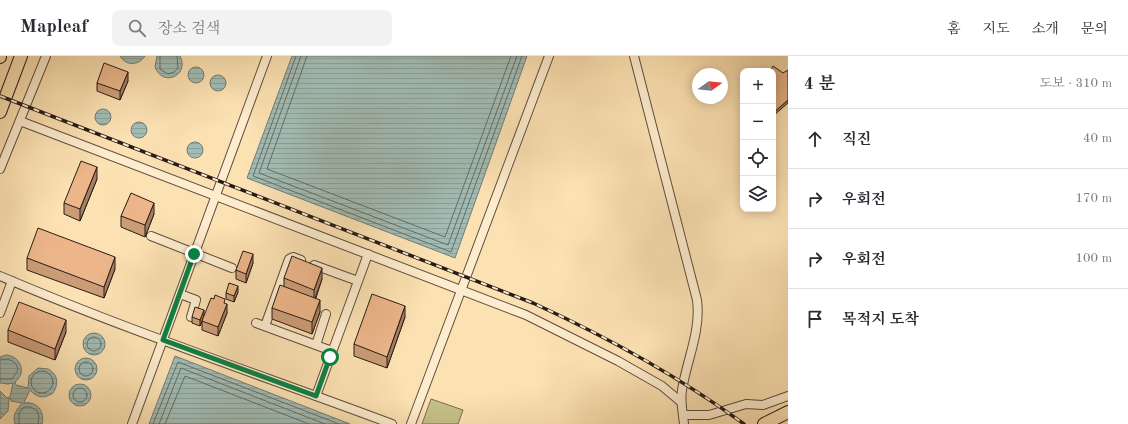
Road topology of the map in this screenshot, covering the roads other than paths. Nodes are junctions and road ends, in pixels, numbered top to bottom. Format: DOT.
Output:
graph roads {
  1 [pos="21,56"];
  2 [pos="46,56"];
  3 [pos="267,56"];
  4 [pos="549,56"];
  5 [pos="634,56"];
  6 [pos="0,112"];
  7 [pos="20,121"];
  8 [pos="0,169"];
  9 [pos="215,196"];
  10 [pos="151,236"];
  11 [pos="194,254"];
  12 [pos="368,254"];
  13 [pos="232,268"];
  14 [pos="0,276"];
  15 [pos="12,281"];
  16 [pos="358,281"];
  17 [pos="462,290"];
  18 [pos="180,294"];
  19 [pos="0,312"];
  20 [pos="326,314"];
  21 [pos="191,317"];
  22 [pos="256,323"];
  23 [pos="264,326"];
  24 [pos="163,340"];
  25 [pos="316,345"];
  26 [pos="332,351"];
  27 [pos="316,396"];
  28 [pos="788,396"];
  29 [pos="681,402"];
  30 [pos="788,412"];
  31 [pos="683,415"];
  32 [pos="788,421"];
  33 [pos="132,424"];
  34 [pos="392,424"];
  35 [pos="411,424"];
  36 [pos="684,424"];
  37 [pos="764,424"];
  38 [pos="780,424"];
  1 -- 6 [label="highway"];
  2 -- 7 [label="street"];
  3 -- 9 [label="street"];
  4 -- 17 [label="street"];
  5 -- 29 [label="street"];
  7 -- 8 [label="street"];
  7 -- 9 [label="street"];
  9 -- 11 [label="street"];
  9 -- 12 [label="street"];
  10 -- 11 [label="street"];
  11 -- 13 [label="street"];
  11 -- 18 [label="street"];
  12 -- 16 [label="street"];
  12 -- 17 [label="street"];
  14 -- 15 [label="street"];
  15 -- 19 [label="street"];
  15 -- 24 [label="street"];
  16 -- 23 [label="street"];
  16 -- 26 [label="street"];
  17 -- 29 [label="street"];
  17 -- 35 [label="street"];
  18 -- 21 [label="street"];
  18 -- 24 [label="street"];
  20 -- 25 [label="street"];
  22 -- 23 [label="street"];
  23 -- 25 [label="street"];
  24 -- 27 [label="street"];
  24 -- 33 [label="street"];
  25 -- 26 [label="street"];
  26 -- 27 [label="street"];
  27 -- 34 [label="street"];
  28 -- 31 [label="street"];
  29 -- 31 [label="street"];
  30 -- 37 [label="highway"];
  31 -- 36 [label="street"];
  32 -- 38 [label="highway"];
}
